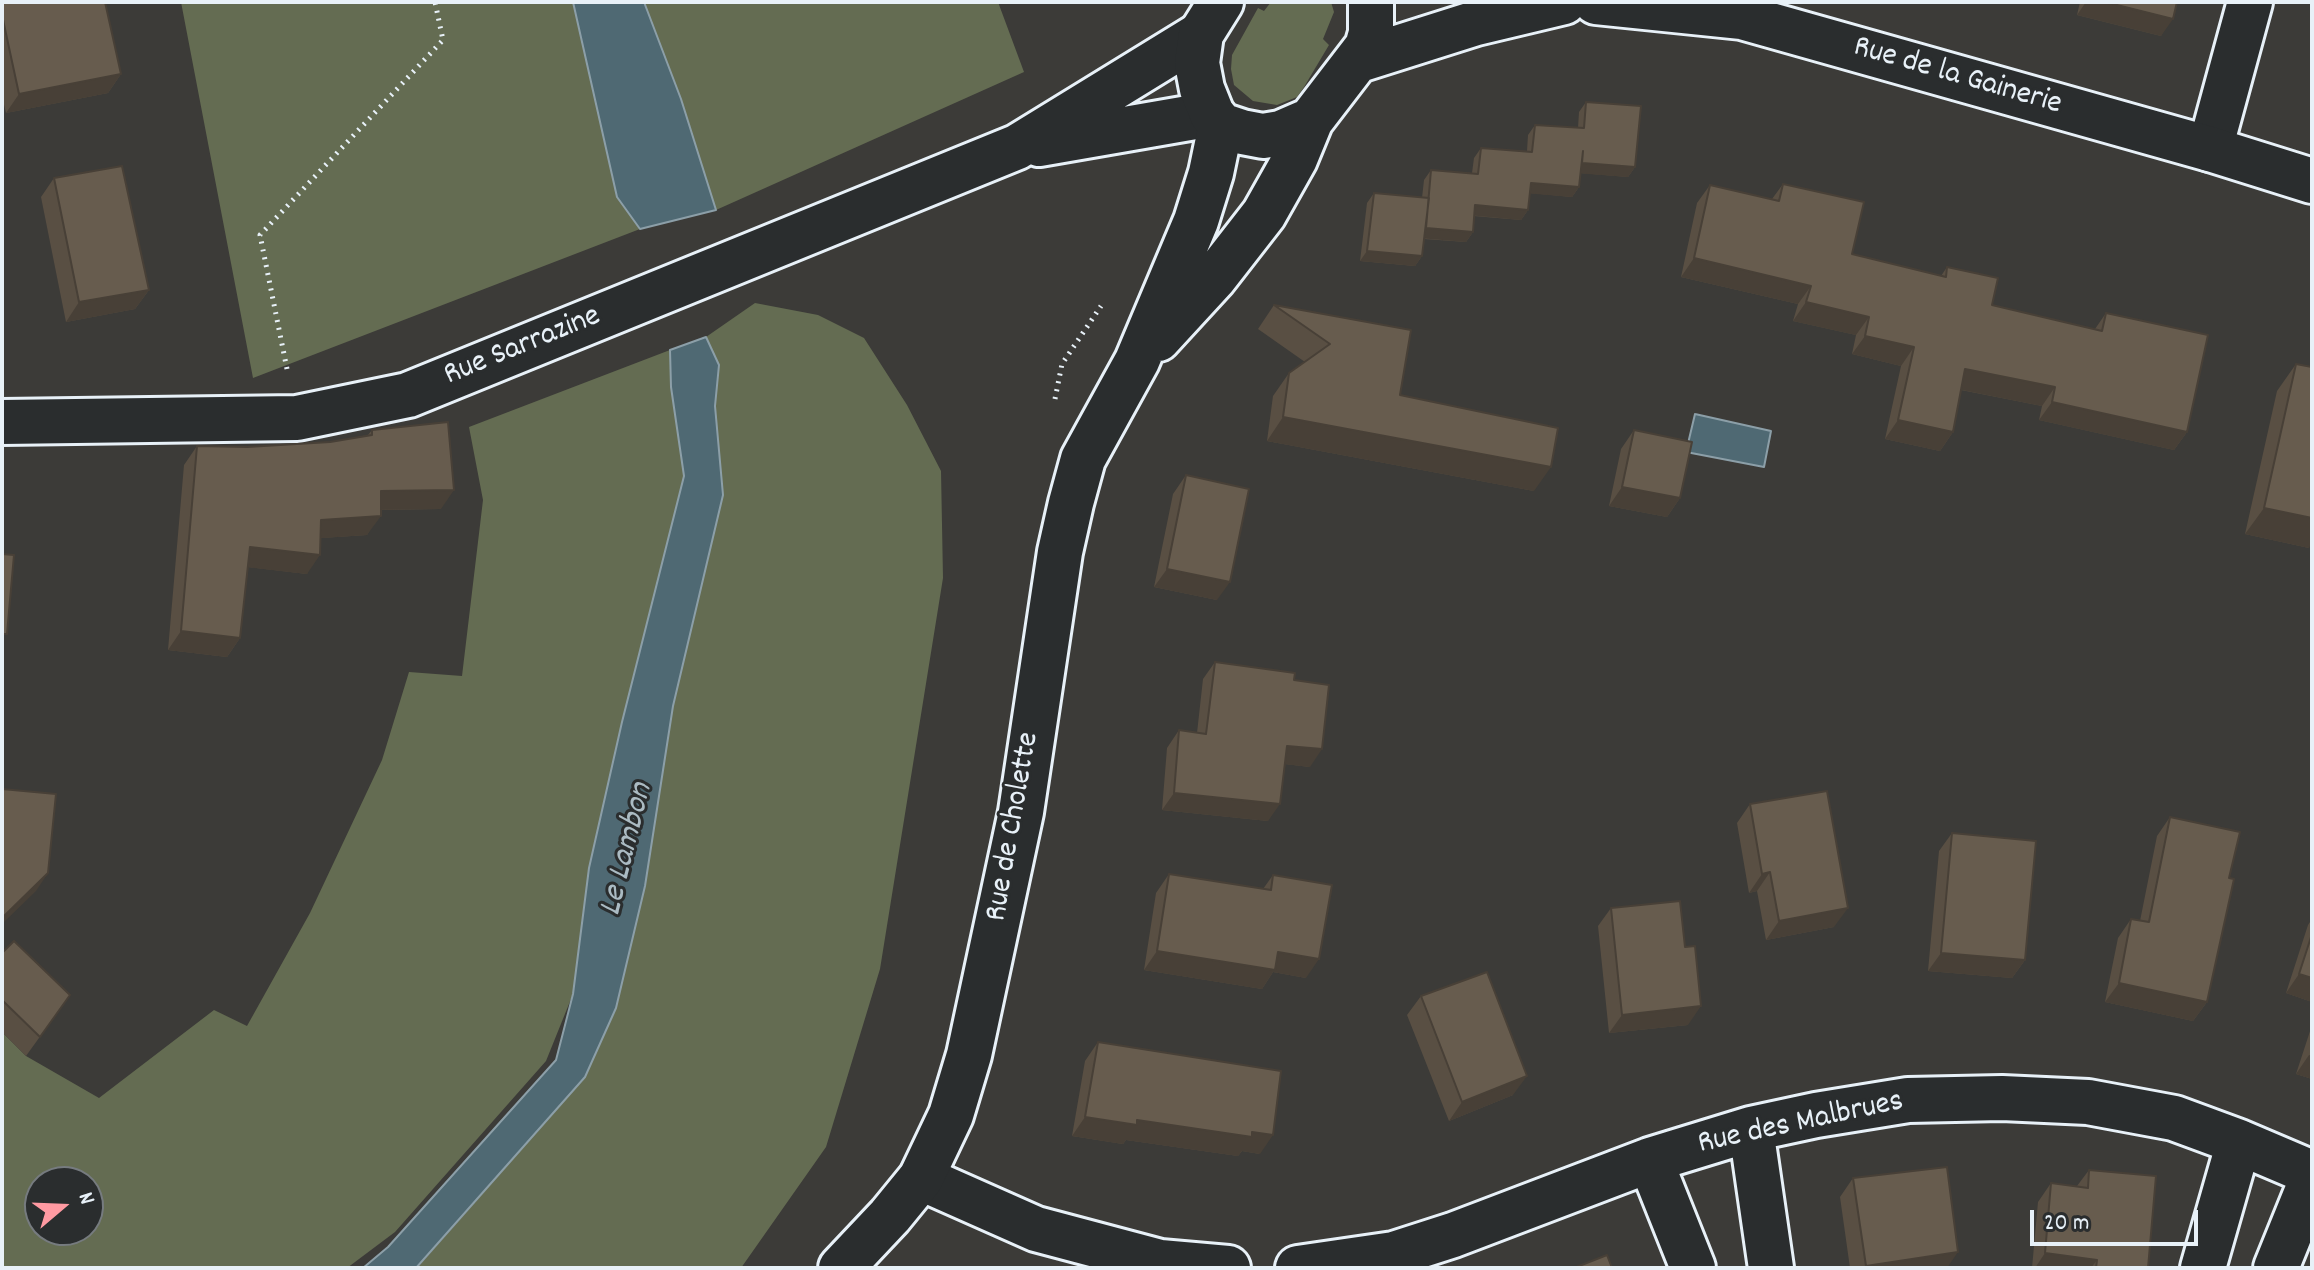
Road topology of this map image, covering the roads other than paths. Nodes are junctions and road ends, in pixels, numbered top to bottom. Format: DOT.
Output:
graph roads {
  1 [pos="1371,2"];
  2 [pos="1564,2"];
  3 [pos="1596,2"];
  4 [pos="2250,2"];
  5 [pos="1211,18"];
  6 [pos="1359,60"];
  7 [pos="1216,119"];
  8 [pos="1311,120"];
  9 [pos="1017,147"];
  10 [pos="2210,149"];
  11 [pos="2312,181"];
  12 [pos="1137,361"];
  13 [pos="2,422"];
  14 [pos="1751,1129"];
  15 [pos="2239,1142"];
  16 [pos="1650,1160"];
  17 [pos="2312,1176"];
  18 [pos="921,1178"];
  19 [pos="841,1268"];
  20 [pos="1228,1268"];
  21 [pos="1298,1268"];
  22 [pos="1693,1268"];
  23 [pos="1771,1268"];
  24 [pos="2203,1268"];
  25 [pos="2276,1268"];
  1 -- 6 [label="street"];
  2 -- 6 [label="street"];
  3 -- 10 [label="street, Rue de la Gainerie"];
  4 -- 10 [label="street"];
  5 -- 7 [label="street"];
  5 -- 9 [label="street, Rue Sarrazine"];
  6 -- 8 [label="street"];
  7 -- 8 [label="street"];
  7 -- 9 [label="street, Rue Sarrazine"];
  7 -- 12 [label="street, Rue de Cholette"];
  8 -- 12 [label="street, Rue de Cholette"];
  9 -- 13 [label="street, Rue Sarrazine"];
  10 -- 11 [label="street, Rue de la Gainerie"];
  12 -- 18 [label="street, Rue de Cholette"];
  14 -- 15 [label="street, Rue des Malbrues"];
  14 -- 16 [label="street, Rue des Malbrues"];
  14 -- 23 [label="street"];
  15 -- 17 [label="street, Rue des Malbrues"];
  15 -- 24 [label="street"];
  16 -- 21 [label="street, Rue des Malbrues"];
  16 -- 22 [label="street"];
  17 -- 25 [label="street"];
  18 -- 19 [label="street, Rue de Cholette"];
  18 -- 20 [label="street"];
}
